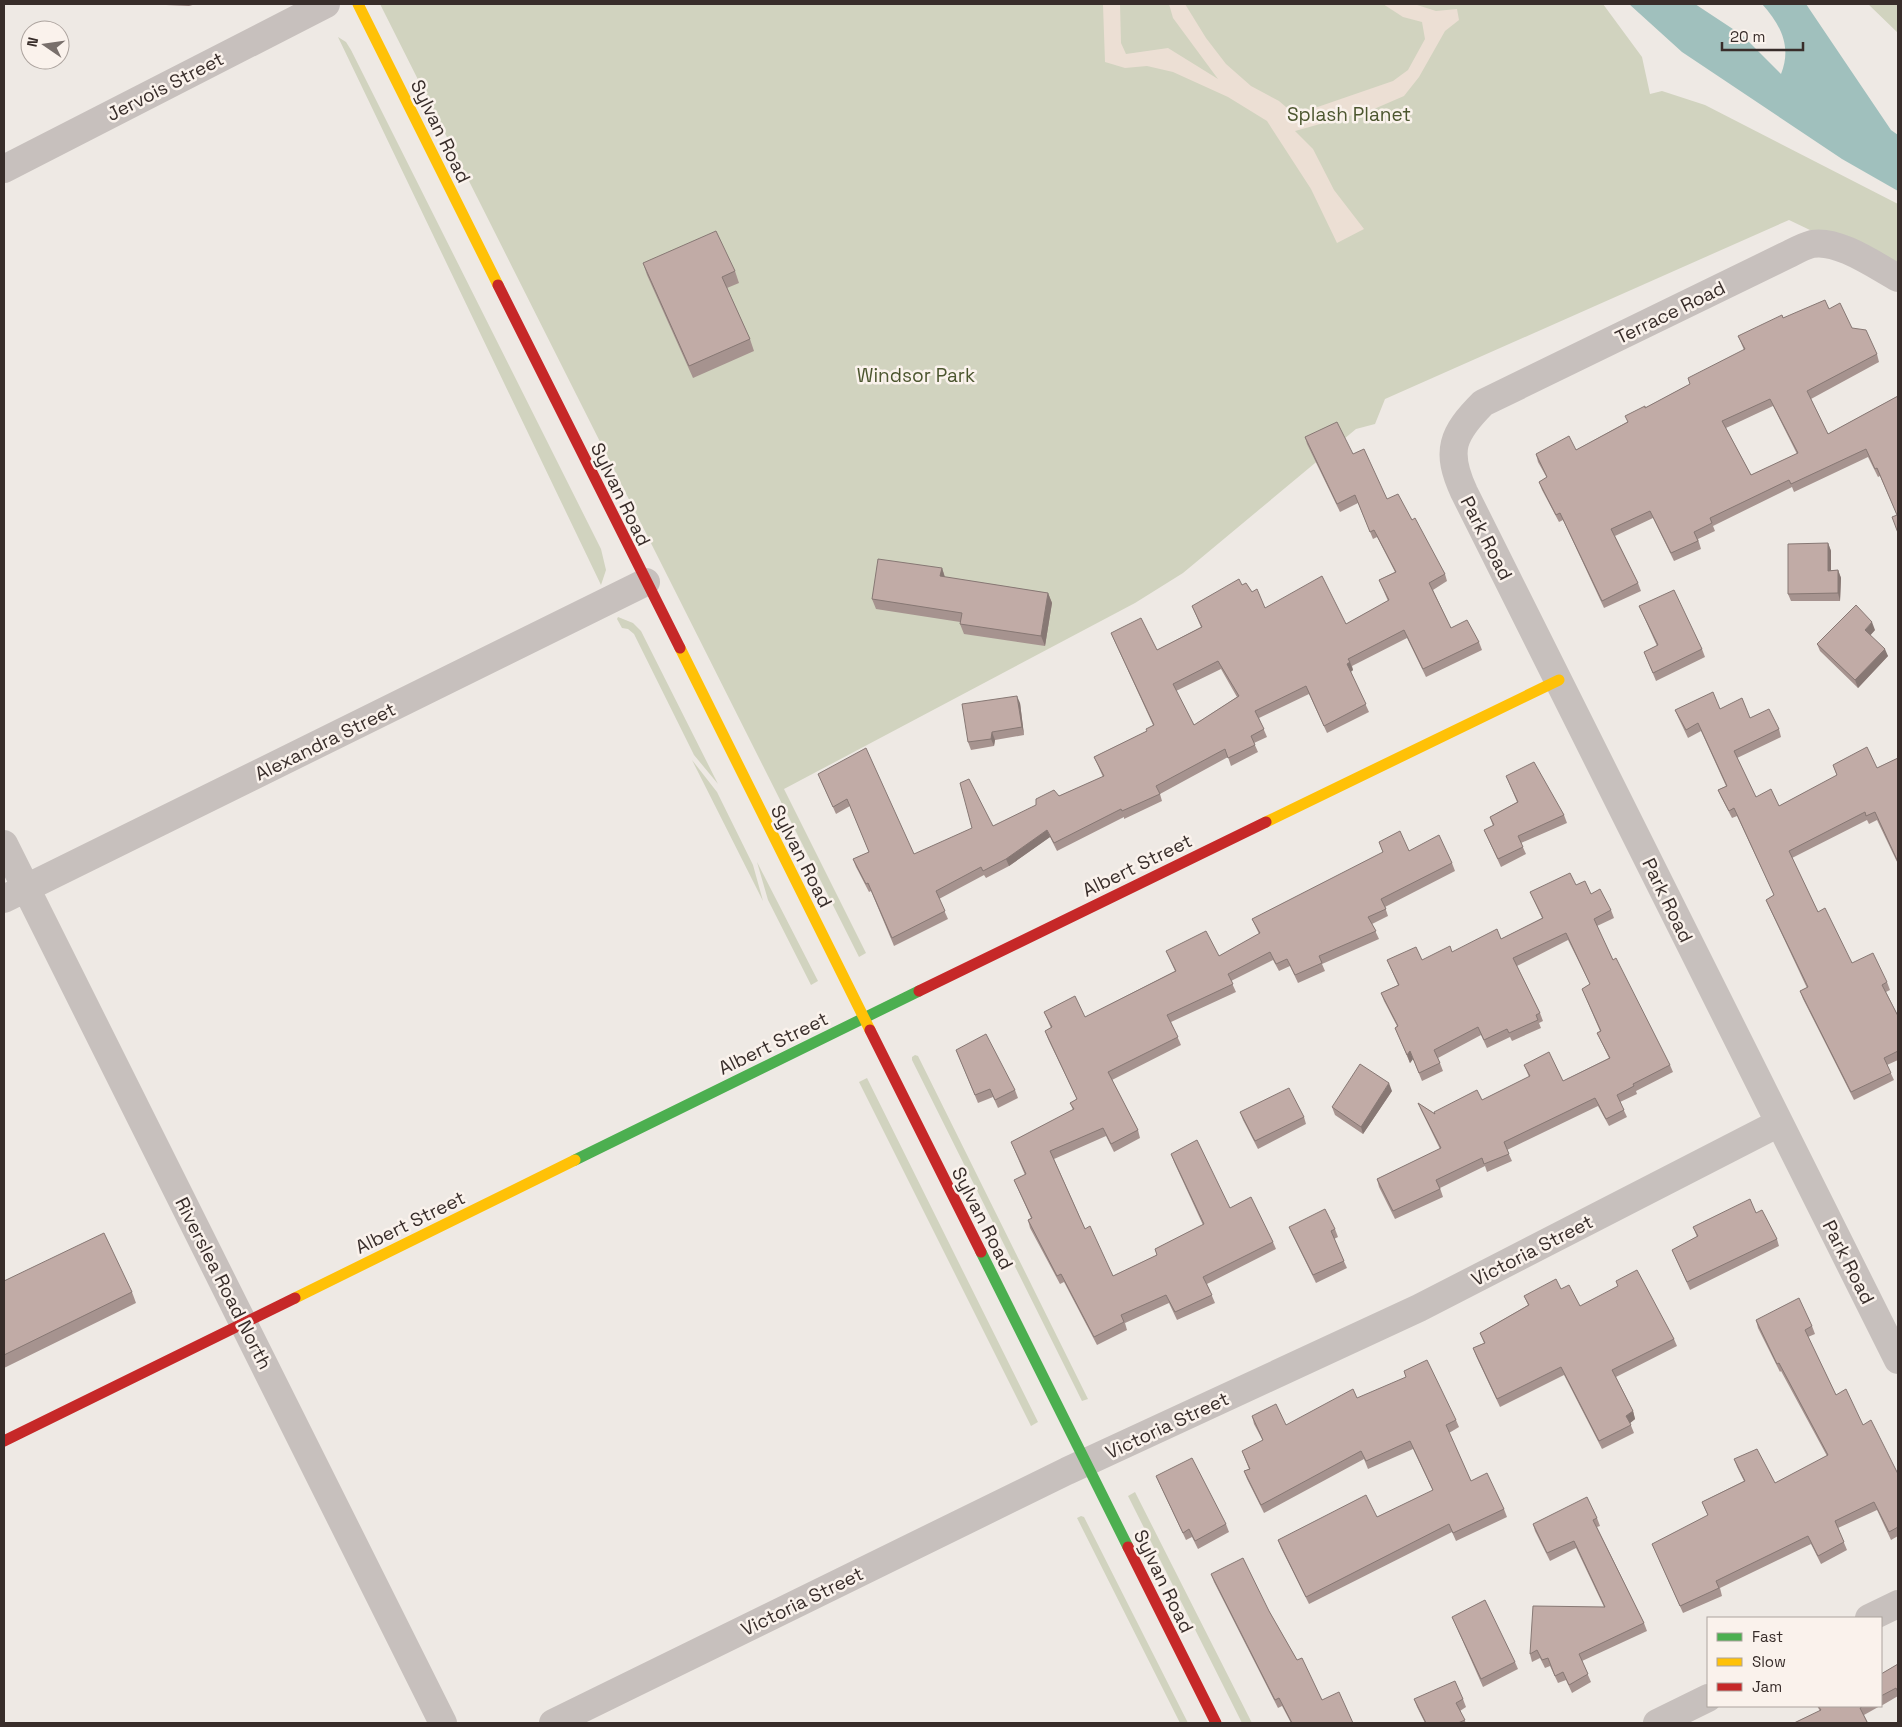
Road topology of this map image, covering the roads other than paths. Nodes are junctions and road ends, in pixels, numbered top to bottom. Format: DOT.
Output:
graph roads {
  1 [pos="326,4"];
  2 [pos="358,4"];
  3 [pos="4,168"];
  4 [pos="1898,278"];
  5 [pos="1456,437"];
  6 [pos="646,582"];
  7 [pos="1559,680"];
  8 [pos="4,844"];
  9 [pos="15,894"];
  10 [pos="863,1018"];
  11 [pos="1779,1123"];
  12 [pos="244,1324"];
  13 [pos="1898,1360"];
  14 [pos="4,1441"];
  15 [pos="1086,1462"];
  16 [pos="1898,1604"];
  17 [pos="1871,1617"];
  18 [pos="1707,1698"];
  19 [pos="444,1723"];
  20 [pos="553,1723"];
  21 [pos="1216,1723"];
  22 [pos="1657,1723"];
  1 -- 3 [label="street, Jervois Street"];
  2 -- 6 [label="street, Sylvan Road"];
  4 -- 5 [label="street, Terrace Road"];
  5 -- 7 [label="street, Park Road"];
  6 -- 9 [label="street, Alexandra Street"];
  6 -- 10 [label="street, Sylvan Road"];
  7 -- 10 [label="street, Albert Street"];
  7 -- 11 [label="street, Park Road"];
  8 -- 9 [label="street, Riverslea Road North"];
  9 -- 12 [label="street, Riverslea Road North"];
  10 -- 12 [label="street, Albert Street"];
  10 -- 15 [label="street, Sylvan Road"];
  11 -- 13 [label="street, Park Road"];
  11 -- 15 [label="street, Victoria Street"];
  12 -- 14 [label="street, Albert Street"];
  12 -- 19 [label="street, Riverslea Road North"];
  15 -- 20 [label="street, Victoria Street"];
  15 -- 21 [label="street, Sylvan Road"];
  16 -- 17 [label="street"];
  18 -- 22 [label="street"];
}
